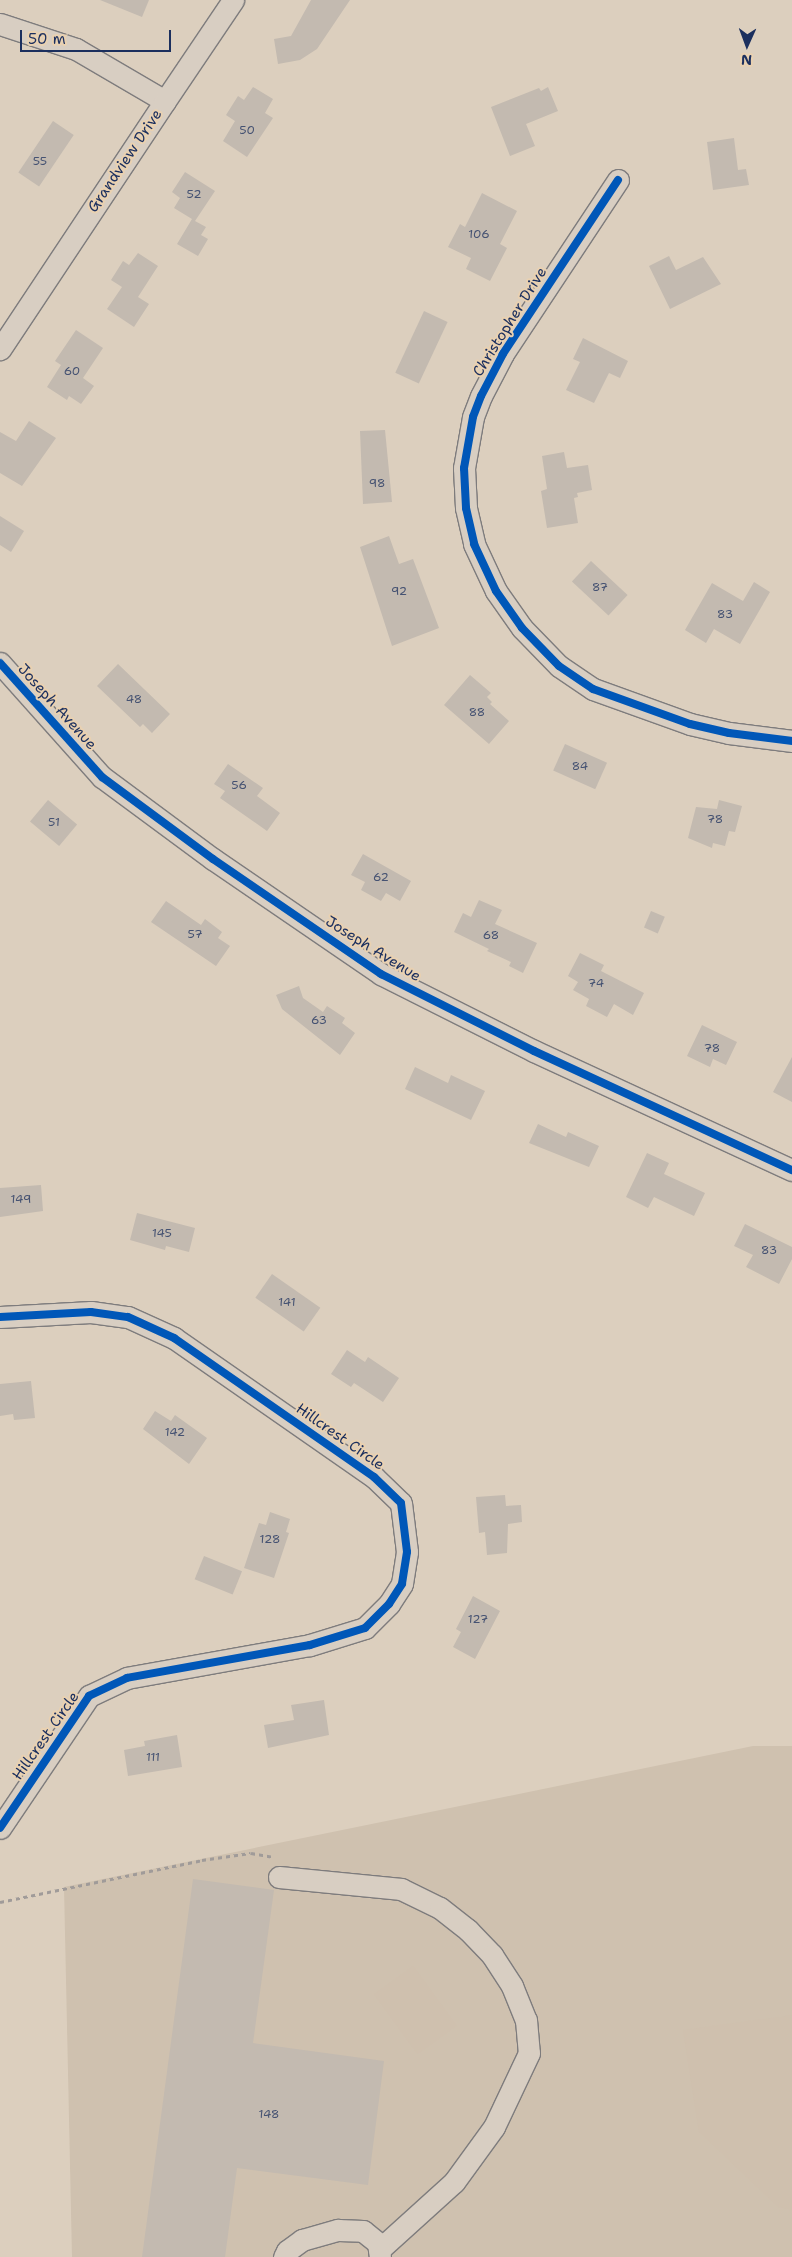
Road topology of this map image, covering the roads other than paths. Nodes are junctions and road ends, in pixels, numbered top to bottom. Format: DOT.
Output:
graph roads {
  1 [pos="233,0"];
  2 [pos="0,24"];
  3 [pos="165,101"];
  4 [pos="618,180"];
  5 [pos="0,349"];
  6 [pos="0,663"];
  7 [pos="792,741"];
  8 [pos="792,1170"];
  9 [pos="0,1317"];
  10 [pos="0,1828"];
  11 [pos="279,1877"];
  12 [pos="380,2253"];
  13 [pos="284,2257"];
  1 -- 3 [label="street"];
  2 -- 3 [label="street, Grandview Drive"];
  3 -- 5 [label="street, Grandview Drive"];
  4 -- 7 [label="street, Christopher Drive"];
  6 -- 8 [label="street, Joseph Avenue"];
  9 -- 10 [label="street, Hillcrest Circle"];
  11 -- 12 [label="street"];
  12 -- 13 [label="street"];
}
